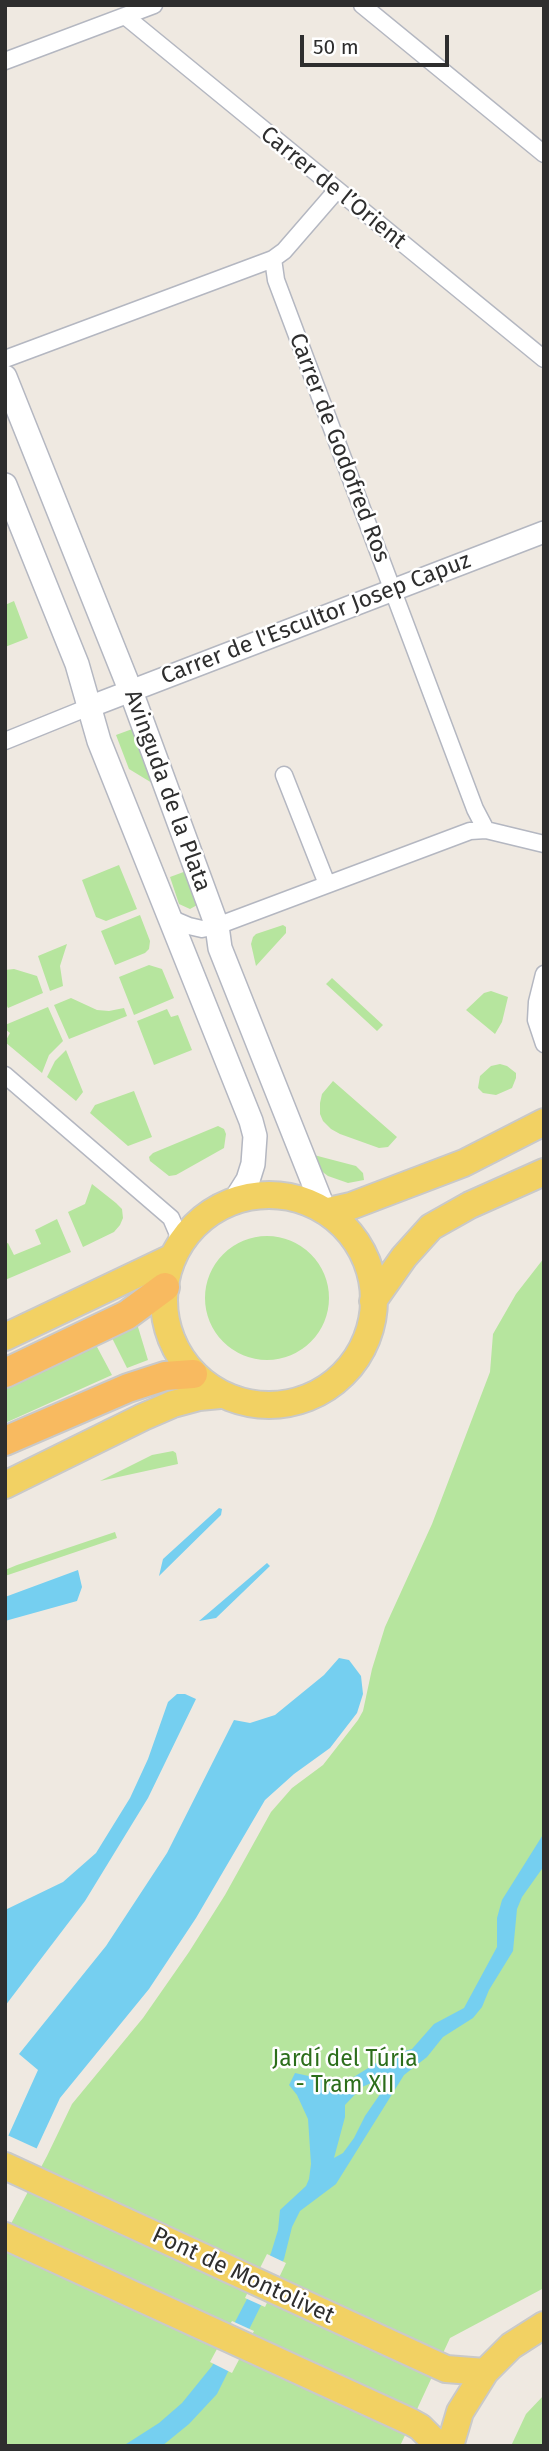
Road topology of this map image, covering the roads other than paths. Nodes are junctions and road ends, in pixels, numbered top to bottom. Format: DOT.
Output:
graph roads {
  1 [pos="155,5"];
  2 [pos="362,5"];
  3 [pos="125,16"];
  4 [pos="5,61"];
  5 [pos="544,154"];
  6 [pos="336,191"];
  7 [pos="273,259"];
  8 [pos="5,359"];
  9 [pos="544,359"];
  10 [pos="5,377"];
  11 [pos="5,485"];
  12 [pos="544,532"];
  13 [pos="392,589"];
  14 [pos="130,690"];
  15 [pos="89,707"];
  16 [pos="5,741"];
  17 [pos="284,775"];
  18 [pos="486,830"];
  19 [pos="544,844"];
  20 [pos="327,884"];
  21 [pos="167,912"];
  22 [pos="217,926"];
  23 [pos="544,974"];
  24 [pos="544,1044"];
  25 [pos="5,1075"];
  26 [pos="544,1122"];
  27 [pos="544,1172"];
  28 [pos="236,1199"];
  29 [pos="326,1209"];
  30 [pos="176,1253"];
  31 [pos="165,1287"];
  32 [pos="373,1301"];
  33 [pos="5,1337"];
  34 [pos="5,1373"];
  35 [pos="193,1374"];
  36 [pos="220,1395"];
  37 [pos="5,1441"];
  38 [pos="5,1485"];
  39 [pos="5,2166"];
  40 [pos="5,2236"];
  41 [pos="544,2325"];
  42 [pos="485,2372"];
  43 [pos="439,2446"];
  44 [pos="450,2446"];
  1 -- 3 [label="street"];
  2 -- 5 [label="street"];
  3 -- 4 [label="street"];
  3 -- 6 [label="street, Carrer de l’Orient"];
  6 -- 7 [label="street"];
  6 -- 9 [label="street, Carrer de l’Orient"];
  7 -- 8 [label="street"];
  7 -- 13 [label="street, Carrer de Godofred Ros"];
  10 -- 14 [label="main road, Avinguda de la Plata"];
  11 -- 15 [label="main road, Avinguda de la Plata"];
  12 -- 13 [label="street, Carrer de l'Escultor Josep Capuz"];
  13 -- 14 [label="street, Carrer de l'Escultor Josep Capuz"];
  13 -- 18 [label="street, Carrer de Godofred Ros"];
  14 -- 15 [label="street, Carrer de l'Escultor Josep Capuz"];
  14 -- 22 [label="main road, Avinguda de la Plata"];
  15 -- 16 [label="street"];
  15 -- 21 [label="main road, Avinguda de la Plata"];
  17 -- 20 [label="street"];
  18 -- 19 [label="street"];
  18 -- 20 [label="street"];
  20 -- 22 [label="street"];
  21 -- 22 [label="street"];
  21 -- 28 [label="main road, Avinguda de la Plata"];
  22 -- 29 [label="main road, Avinguda de la Plata"];
  23 -- 24 [label="street"];
  25 -- 30 [label="street"];
  26 -- 29 [label="main road"];
  27 -- 32 [label="main road"];
  28 -- 29 [label="main road"];
  28 -- 30 [label="main road"];
  29 -- 32 [label="main road"];
  30 -- 31 [label="main road"];
  30 -- 33 [label="main road"];
  31 -- 34 [label="highway"];
  31 -- 35 [label="main road"];
  32 -- 36 [label="main road"];
  35 -- 36 [label="main road"];
  35 -- 37 [label="highway"];
  36 -- 38 [label="main road"];
  39 -- 42 [label="main road, Pont de Montolivet"];
  40 -- 43 [label="main road"];
  41 -- 42 [label="main road"];
  42 -- 44 [label="main road"];
}
